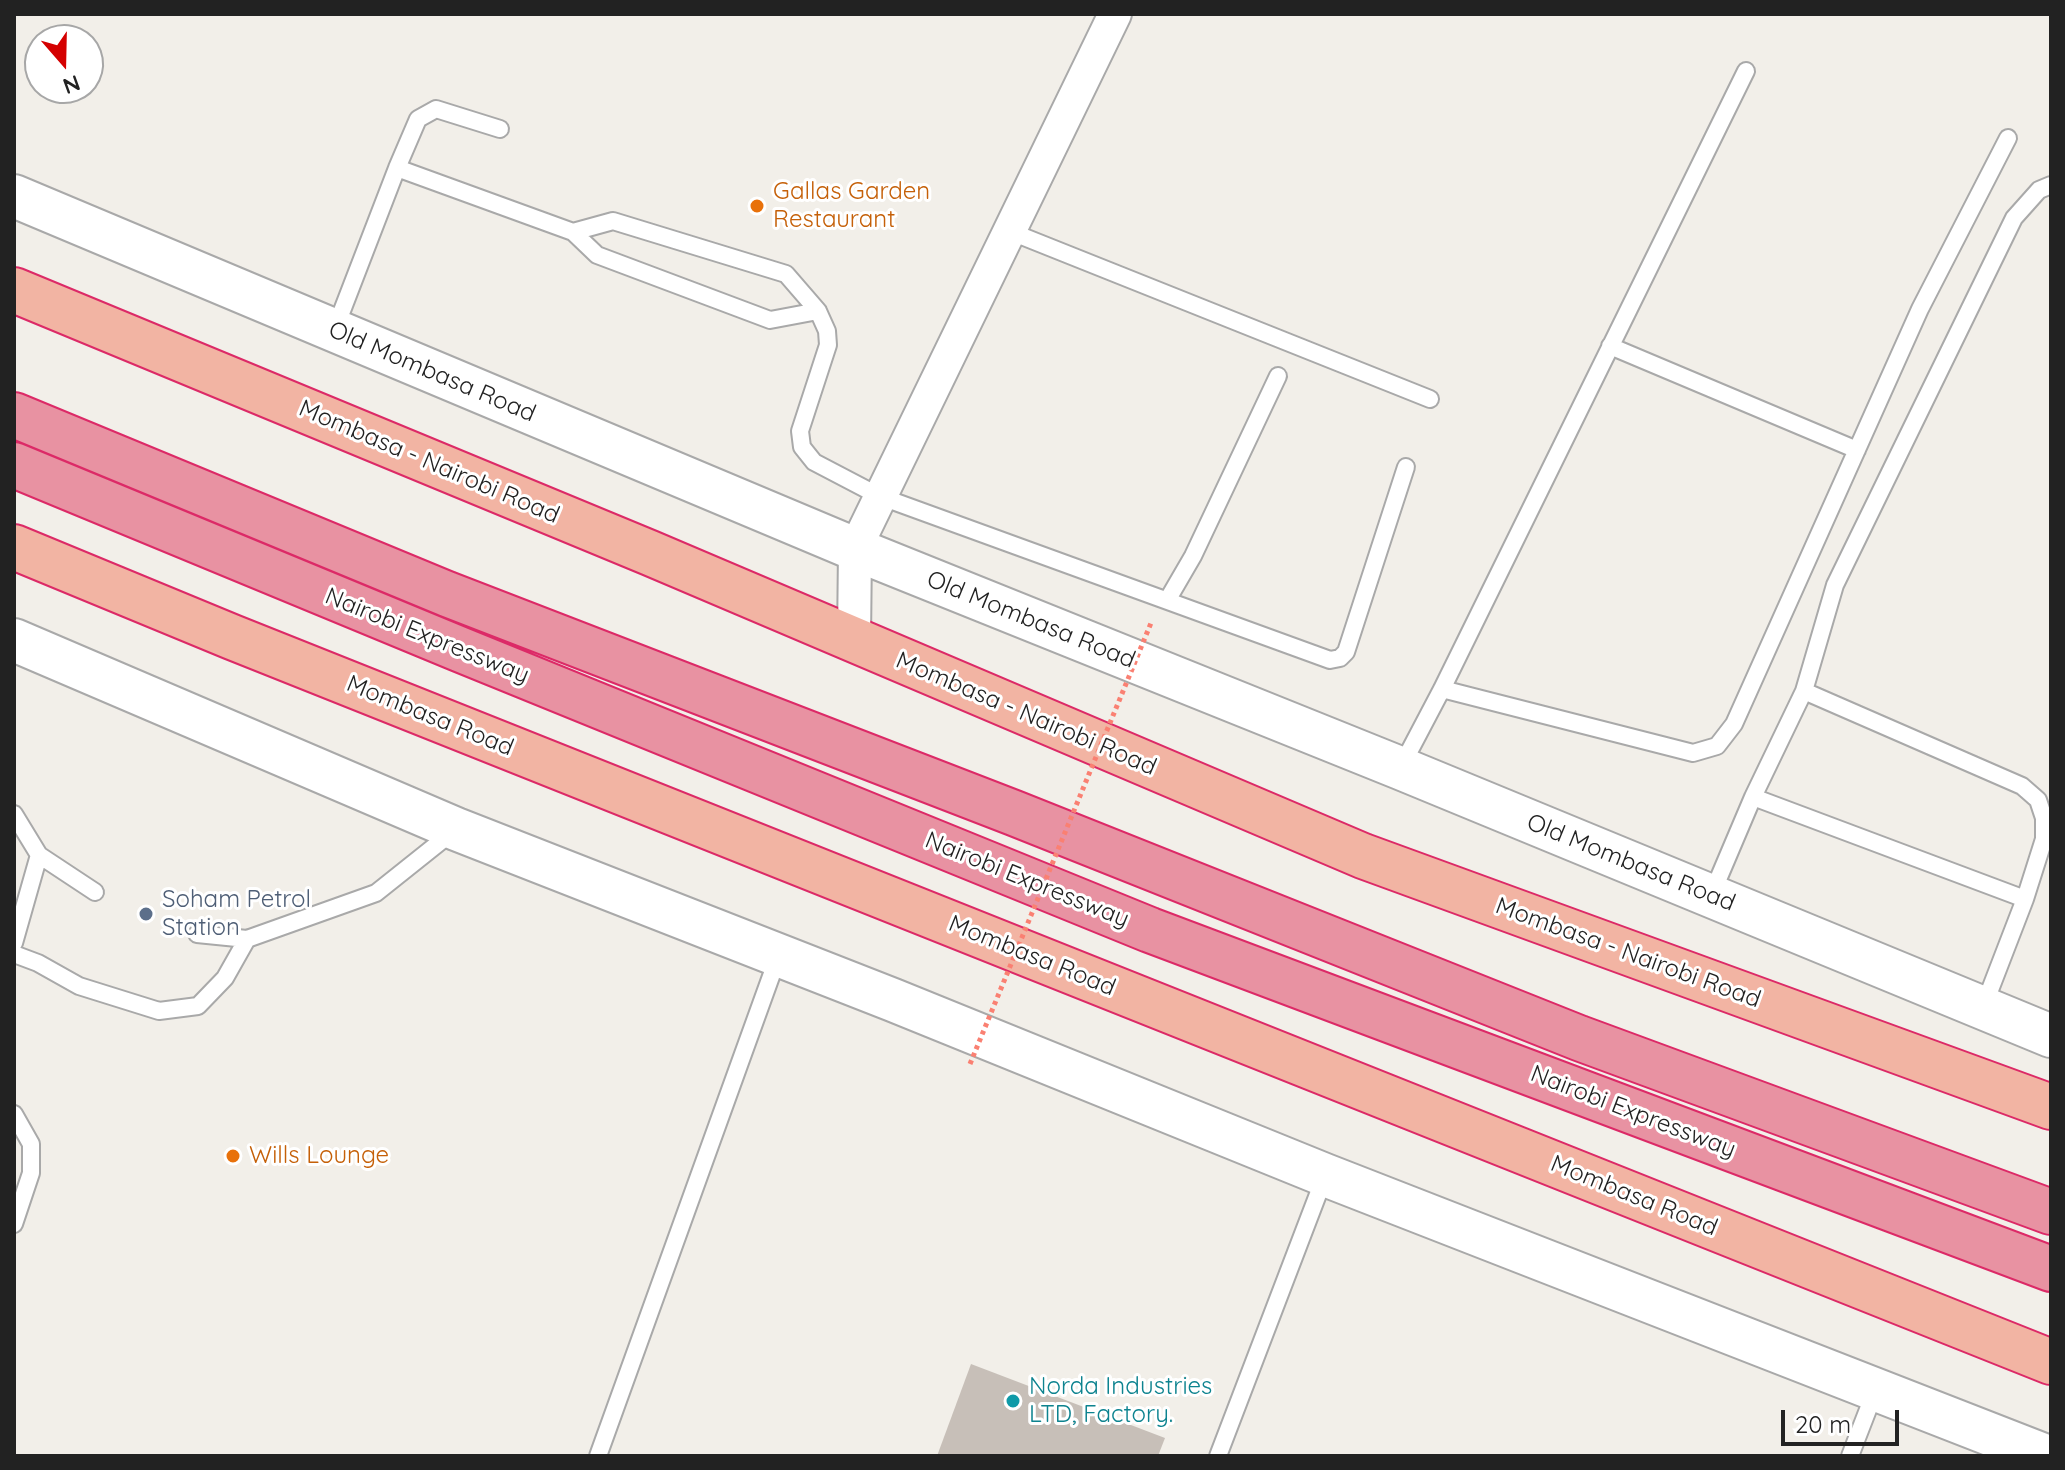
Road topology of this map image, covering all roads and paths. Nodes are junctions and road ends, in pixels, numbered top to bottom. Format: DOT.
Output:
graph roads {
  1 [pos="1115,14"];
  2 [pos="1746,71"];
  3 [pos="500,129"];
  4 [pos="2008,138"];
  5 [pos="397,168"];
  6 [pos="2051,185"];
  7 [pos="14,196"];
  8 [pos="1009,231"];
  9 [pos="573,232"];
  10 [pos="14,290"];
  11 [pos="818,311"];
  12 [pos="335,331"];
  13 [pos="1610,346"];
  14 [pos="1278,376"];
  15 [pos="1430,399"];
  16 [pos="14,415"];
  17 [pos="1857,450"];
  18 [pos="14,465"];
  19 [pos="1406,467"];
  20 [pos="879,496"];
  21 [pos="14,547"];
  22 [pos="855,549"];
  23 [pos="1168,599"];
  24 [pos="1151,623"];
  25 [pos="14,640"];
  26 [pos="854,640"];
  27 [pos="1442,689"];
  28 [pos="1804,691"];
  29 [pos="1400,768"];
  30 [pos="1753,797"];
  31 [pos="14,814"];
  32 [pos="456,829"];
  33 [pos="39,855"];
  34 [pos="95,892"];
  35 [pos="1711,896"];
  36 [pos="2025,899"];
  37 [pos="197,934"];
  38 [pos="247,939"];
  39 [pos="14,943"];
  40 [pos="14,954"];
  41 [pos="778,955"];
  42 [pos="1982,1009"];
  43 [pos="2051,1036"];
  44 [pos="970,1064"];
  45 [pos="2051,1107"];
  46 [pos="14,1114"];
  47 [pos="1325,1175"];
  48 [pos="2051,1212"];
  49 [pos="14,1224"];
  50 [pos="2051,1269"];
  51 [pos="2051,1362"];
  52 [pos="1876,1388"];
  53 [pos="598,1456"];
  54 [pos="1218,1456"];
  55 [pos="1850,1456"];
  56 [pos="2046,1456"];
  1 -- 8 [label="street"];
  2 -- 13 [label="lane"];
  3 -- 5 [label="lane"];
  4 -- 17 [label="lane"];
  5 -- 9 [label="lane"];
  5 -- 12 [label="lane"];
  6 -- 28 [label="lane"];
  7 -- 12 [label="street, Old Mombasa Road"];
  8 -- 15 [label="lane"];
  8 -- 20 [label="street"];
  9 -- 11 [label="lane"];
  9 -- 11 [label="lane"];
  10 -- 26 [label="highway, Mombasa - Nairobi Road"];
  11 -- 20 [label="lane"];
  12 -- 22 [label="street, Old Mombasa Road"];
  13 -- 17 [label="lane"];
  13 -- 27 [label="lane"];
  14 -- 23 [label="lane"];
  16 -- 48 [label="highway, Nairobi Expressway"];
  17 -- 27 [label="lane"];
  18 -- 50 [label="highway, Nairobi Expressway"];
  19 -- 23 [label="lane"];
  20 -- 22 [label="street"];
  20 -- 23 [label="lane"];
  21 -- 51 [label="highway, Mombasa Road"];
  22 -- 26 [label="street"];
  22 -- 29 [label="street, Old Mombasa Road"];
  24 -- 44 [label="path, bridge"];
  25 -- 32 [label="street"];
  26 -- 45 [label="highway, Mombasa - Nairobi Road"];
  27 -- 29 [label="lane"];
  28 -- 30 [label="lane"];
  28 -- 36 [label="lane"];
  29 -- 35 [label="street, Old Mombasa Road"];
  30 -- 35 [label="lane"];
  30 -- 36 [label="lane"];
  31 -- 33 [label="lane"];
  32 -- 38 [label="lane"];
  32 -- 41 [label="street"];
  33 -- 34 [label="lane"];
  33 -- 39 [label="lane"];
  35 -- 42 [label="street, Old Mombasa Road"];
  36 -- 42 [label="lane"];
  37 -- 38 [label="lane"];
  38 -- 40 [label="lane"];
  41 -- 47 [label="street"];
  41 -- 53 [label="lane"];
  42 -- 43 [label="street, Old Mombasa Road"];
  46 -- 49 [label="lane"];
  47 -- 52 [label="street"];
  47 -- 54 [label="lane"];
  52 -- 55 [label="lane"];
  52 -- 56 [label="street"];
}
